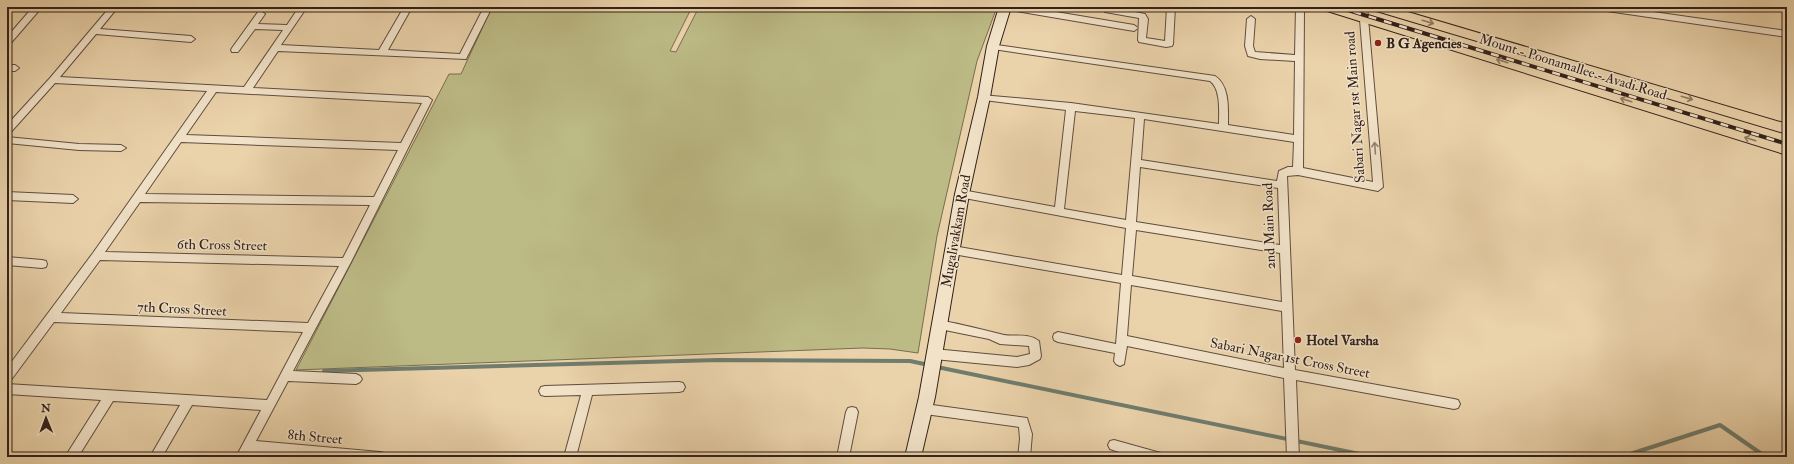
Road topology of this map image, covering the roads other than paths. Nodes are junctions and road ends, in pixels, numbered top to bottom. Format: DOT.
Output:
graph roads {
  1 [pos="38,7"];
  2 [pos="114,7"];
  3 [pos="303,7"];
  4 [pos="408,7"];
  5 [pos="488,7"];
  6 [pos="1005,7"];
  7 [pos="1010,7"];
  8 [pos="1106,7"];
  9 [pos="1171,7"];
  10 [pos="1300,7"];
  11 [pos="1328,7"];
  12 [pos="1377,7"];
  13 [pos="1600,7"];
  14 [pos="1396,10"];
  15 [pos="1363,12"];
  16 [pos="261,14"];
  17 [pos="1251,19"];
  18 [pos="253,26"];
  19 [pos="289,28"];
  20 [pos="1134,28"];
  21 [pos="94,31"];
  22 [pos="1787,34"];
  23 [pos="191,39"];
  24 [pos="7,42"];
  25 [pos="993,46"];
  26 [pos="276,48"];
  27 [pos="236,50"];
  28 [pos="382,53"];
  29 [pos="1299,58"];
  30 [pos="53,80"];
  31 [pos="212,89"];
  32 [pos="247,90"];
  33 [pos="984,97"];
  34 [pos="1071,106"];
  35 [pos="1140,115"];
  36 [pos="1224,127"];
  37 [pos="1787,129"];
  38 [pos="7,131"];
  39 [pos="178,138"];
  40 [pos="1298,139"];
  41 [pos="7,140"];
  42 [pos="404,147"];
  43 [pos="121,148"];
  44 [pos="1787,150"];
  45 [pos="1136,163"];
  46 [pos="1298,171"];
  47 [pos="1282,185"];
  48 [pos="962,194"];
  49 [pos="7,196"];
  50 [pos="136,198"];
  51 [pos="73,199"];
  52 [pos="377,201"];
  53 [pos="1059,211"];
  54 [pos="1131,225"];
  55 [pos="953,250"];
  56 [pos="1285,250"];
  57 [pos="97,256"];
  58 [pos="7,261"];
  59 [pos="346,262"];
  60 [pos="42,264"];
  61 [pos="1127,280"];
  62 [pos="1287,307"];
  63 [pos="52,317"];
  64 [pos="939,325"];
  65 [pos="311,328"];
  66 [pos="1058,337"];
  67 [pos="1122,345"];
  68 [pos="934,356"];
  69 [pos="1120,361"];
  70 [pos="1290,374"];
  71 [pos="7,376"];
  72 [pos="285,376"];
  73 [pos="356,379"];
  74 [pos="679,387"];
  75 [pos="7,389"];
  76 [pos="588,390"];
  77 [pos="545,391"];
  78 [pos="110,396"];
  79 [pos="189,400"];
  80 [pos="926,403"];
  81 [pos="1454,404"];
  82 [pos="269,405"];
  83 [pos="852,412"];
  84 [pos="1114,445"];
  85 [pos="245,452"];
  86 [pos="1293,452"];
  87 [pos="71,457"];
  88 [pos="156,457"];
  89 [pos="380,457"];
  90 [pos="570,457"];
  91 [pos="843,457"];
  92 [pos="913,457"];
  93 [pos="1024,457"];
  94 [pos="1157,457"];
  1 -- 24 [label="street"];
  2 -- 21 [label="street"];
  3 -- 19 [label="street"];
  4 -- 28 [label="street"];
  5 -- 28 [label="street"];
  6 -- 25 [label="street, Mugalivakkam Road"];
  7 -- 20 [label="street"];
  8 -- 9 [label="street"];
  10 -- 29 [label="street"];
  11 -- 15 [label="main road, Mount - Poonamallee - Avadi Road"];
  12 -- 14 [label="main road, Mount - Poonamallee - Avadi Road"];
  13 -- 22 [label="street"];
  14 -- 37 [label="main road, Mount - Poonamallee - Avadi Road, one-way"];
  44 -- 15 [label="main road, Mount - Poonamallee - Avadi Road, one-way"];
  46 -- 15 [label="street, Sabari Nagar 1st Main road, one-way"];
  16 -- 18 [label="street"];
  17 -- 29 [label="street"];
  18 -- 19 [label="street"];
  18 -- 27 [label="street"];
  19 -- 26 [label="street"];
  21 -- 23 [label="street"];
  21 -- 30 [label="street"];
  25 -- 33 [label="street, Mugalivakkam Road"];
  25 -- 36 [label="street"];
  26 -- 28 [label="street"];
  26 -- 32 [label="street"];
  29 -- 40 [label="street"];
  30 -- 31 [label="street"];
  30 -- 38 [label="street"];
  31 -- 32 [label="street"];
  31 -- 39 [label="street"];
  32 -- 42 [label="street"];
  33 -- 34 [label="street"];
  33 -- 48 [label="street, Mugalivakkam Road"];
  34 -- 35 [label="street"];
  34 -- 53 [label="street"];
  35 -- 36 [label="street"];
  35 -- 45 [label="street"];
  36 -- 40 [label="street"];
  39 -- 42 [label="street"];
  39 -- 50 [label="street"];
  40 -- 46 [label="street"];
  41 -- 43 [label="street"];
  42 -- 52 [label="street"];
  45 -- 47 [label="street"];
  45 -- 54 [label="street"];
  46 -- 47 [label="street, 2nd Main Road"];
  47 -- 56 [label="street, 2nd Main Road"];
  48 -- 53 [label="street"];
  48 -- 55 [label="street, Mugalivakkam Road"];
  49 -- 51 [label="street"];
  50 -- 52 [label="street"];
  50 -- 57 [label="street"];
  52 -- 59 [label="street"];
  53 -- 54 [label="street"];
  54 -- 56 [label="street"];
  54 -- 61 [label="street"];
  55 -- 61 [label="street"];
  55 -- 64 [label="street, Mugalivakkam Road"];
  56 -- 62 [label="street, 2nd Main Road"];
  57 -- 59 [label="street, 6th Cross Street"];
  57 -- 63 [label="street"];
  58 -- 60 [label="street"];
  59 -- 65 [label="street"];
  61 -- 62 [label="street"];
  61 -- 67 [label="street"];
  62 -- 70 [label="street, 2nd Main Road"];
  63 -- 65 [label="street, 7th Cross Street"];
  63 -- 71 [label="street"];
  64 -- 68 [label="street, Mugalivakkam Road"];
  64 -- 68 [label="street"];
  65 -- 72 [label="street"];
  66 -- 67 [label="street, Sabari Nagar 1st Cross Street"];
  67 -- 69 [label="street"];
  67 -- 70 [label="street, Sabari Nagar 1st Cross Street"];
  68 -- 80 [label="street, Mugalivakkam Road"];
  70 -- 81 [label="street, Sabari Nagar 1st Cross Street"];
  70 -- 86 [label="street, 2nd Main Road"];
  72 -- 73 [label="street"];
  72 -- 82 [label="street"];
  74 -- 76 [label="street"];
  75 -- 78 [label="street"];
  76 -- 77 [label="street"];
  76 -- 90 [label="street"];
  78 -- 79 [label="street"];
  78 -- 87 [label="street"];
  79 -- 82 [label="street"];
  79 -- 88 [label="street"];
  80 -- 92 [label="street, Mugalivakkam Road"];
  80 -- 93 [label="street"];
  82 -- 85 [label="street"];
  83 -- 91 [label="street"];
  84 -- 94 [label="street"];
  85 -- 89 [label="street, 8th Street"];
}
